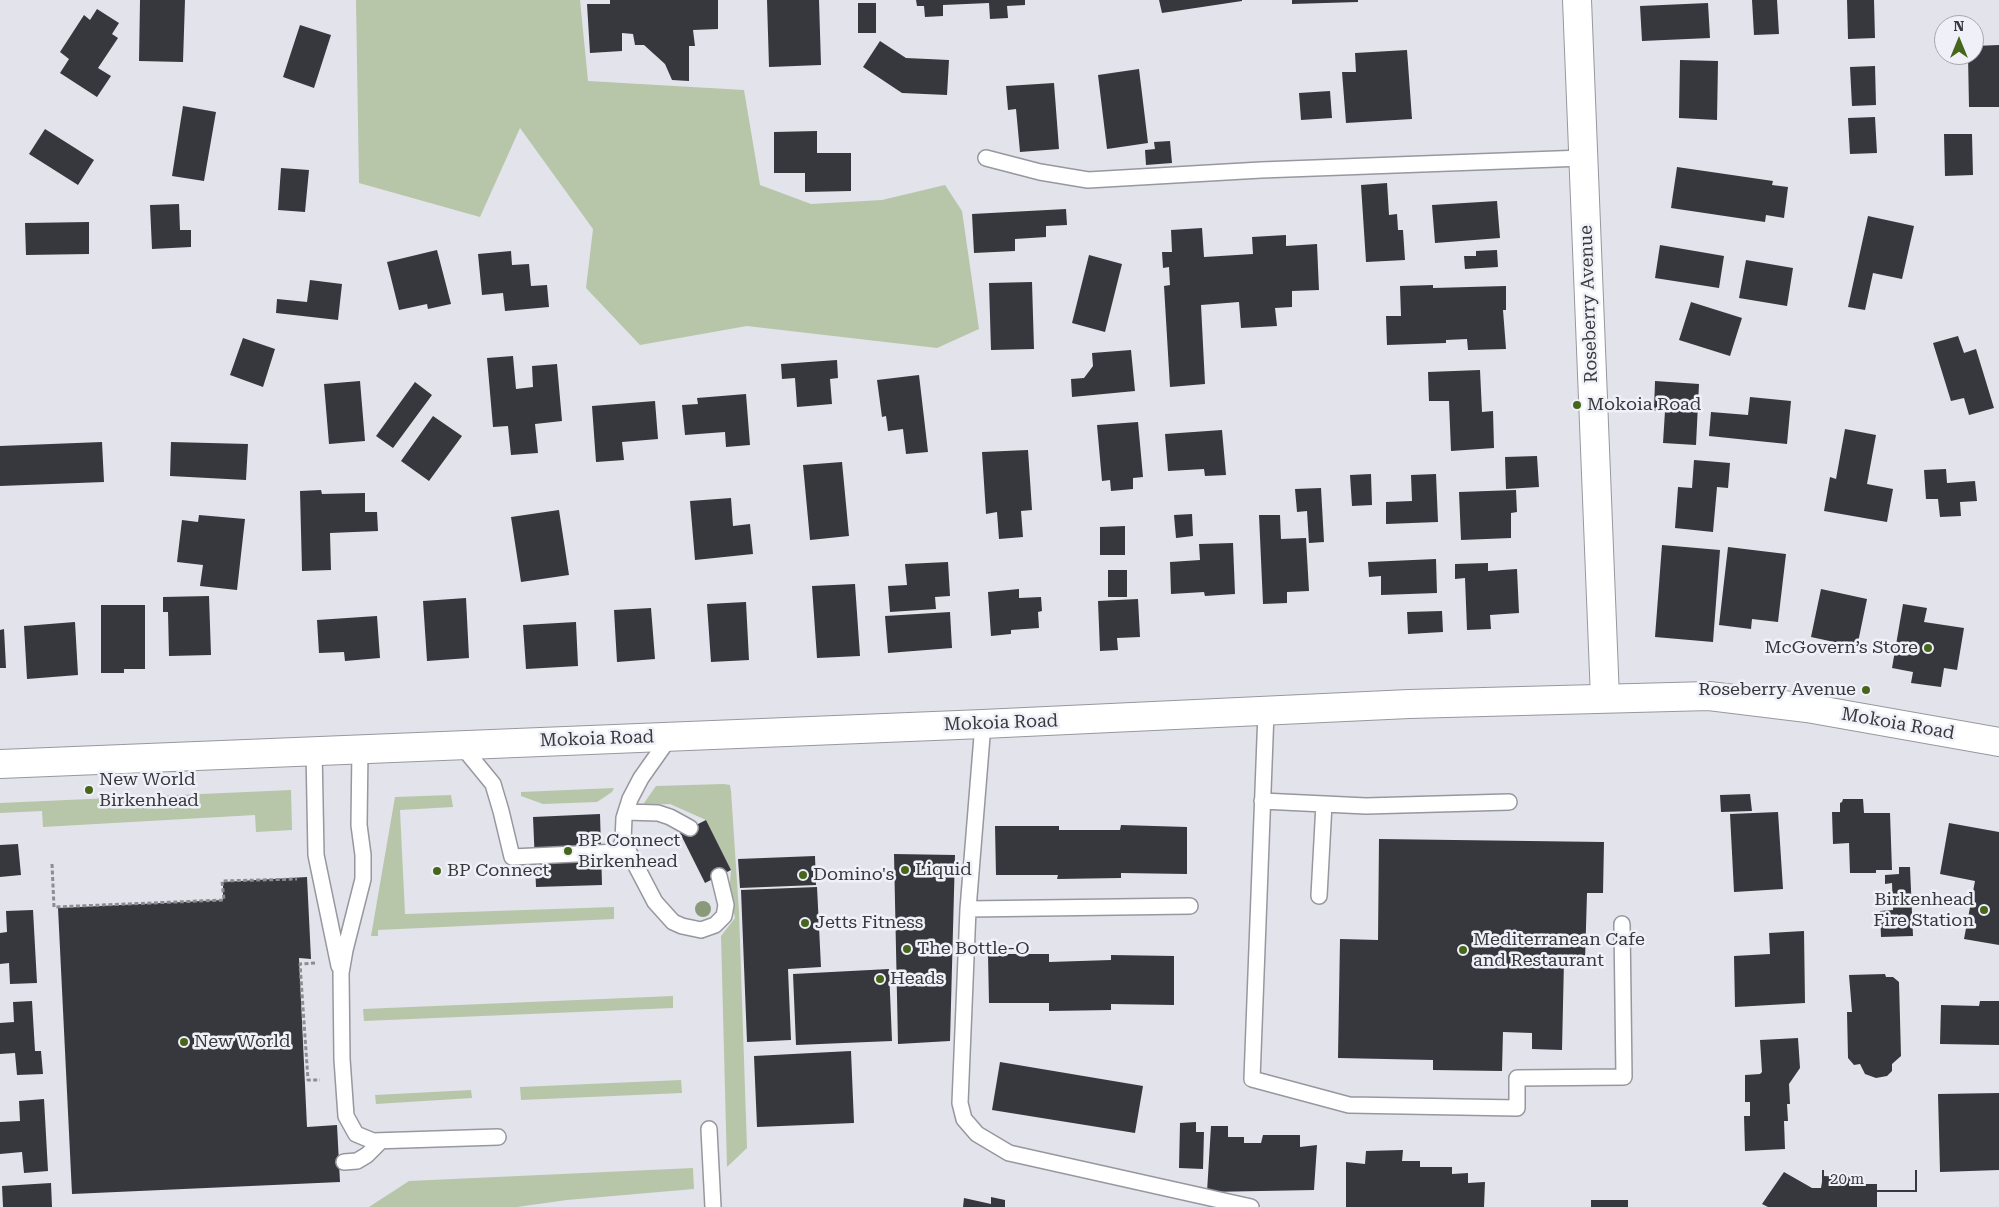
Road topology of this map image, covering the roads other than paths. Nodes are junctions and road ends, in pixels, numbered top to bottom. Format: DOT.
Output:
graph roads {
  1 [pos="1577,0"];
  2 [pos="986,158"];
  3 [pos="1583,158"];
  4 [pos="1605,698"];
  5 [pos="1266,712"];
  6 [pos="983,724"];
  7 [pos="670,737"];
  8 [pos="1999,742"];
  9 [pos="461,745"];
  10 [pos="360,749"];
  11 [pos="314,750"];
  12 [pos="0,764"];
  13 [pos="1262,801"];
  14 [pos="1508,802"];
  15 [pos="1324,804"];
  16 [pos="626,812"];
  17 [pos="690,828"];
  18 [pos="623,841"];
  19 [pos="719,876"];
  20 [pos="1319,896"];
  21 [pos="1190,906"];
  22 [pos="968,909"];
  23 [pos="1622,924"];
  24 [pos="341,972"];
  25 [pos="710,1128"];
  26 [pos="498,1137"];
  27 [pos="381,1141"];
  28 [pos="344,1162"];
  29 [pos="713,1207"];
  30 [pos="1251,1207"];
  1 -- 3 [label="main road, Roseberry Avenue"];
  2 -- 3 [label="lane"];
  3 -- 4 [label="main road, Roseberry Avenue"];
  4 -- 5 [label="main road, Mokoia Road"];
  4 -- 8 [label="main road, Mokoia Road"];
  5 -- 6 [label="main road, Mokoia Road"];
  5 -- 13 [label="lane"];
  6 -- 7 [label="main road, Mokoia Road"];
  6 -- 22 [label="lane"];
  7 -- 9 [label="main road, Mokoia Road"];
  7 -- 16 [label="lane"];
  9 -- 10 [label="main road, Mokoia Road"];
  9 -- 18 [label="lane"];
  10 -- 11 [label="main road, Mokoia Road"];
  10 -- 24 [label="lane"];
  11 -- 12 [label="main road, Mokoia Road"];
  11 -- 24 [label="lane"];
  13 -- 15 [label="lane"];
  13 -- 23 [label="lane"];
  14 -- 15 [label="lane"];
  15 -- 20 [label="lane"];
  16 -- 17 [label="lane"];
  16 -- 18 [label="lane"];
  18 -- 19 [label="lane"];
  21 -- 22 [label="lane"];
  22 -- 30 [label="lane"];
  24 -- 27 [label="lane"];
  25 -- 29 [label="lane"];
  26 -- 27 [label="lane"];
  27 -- 28 [label="lane"];
}
